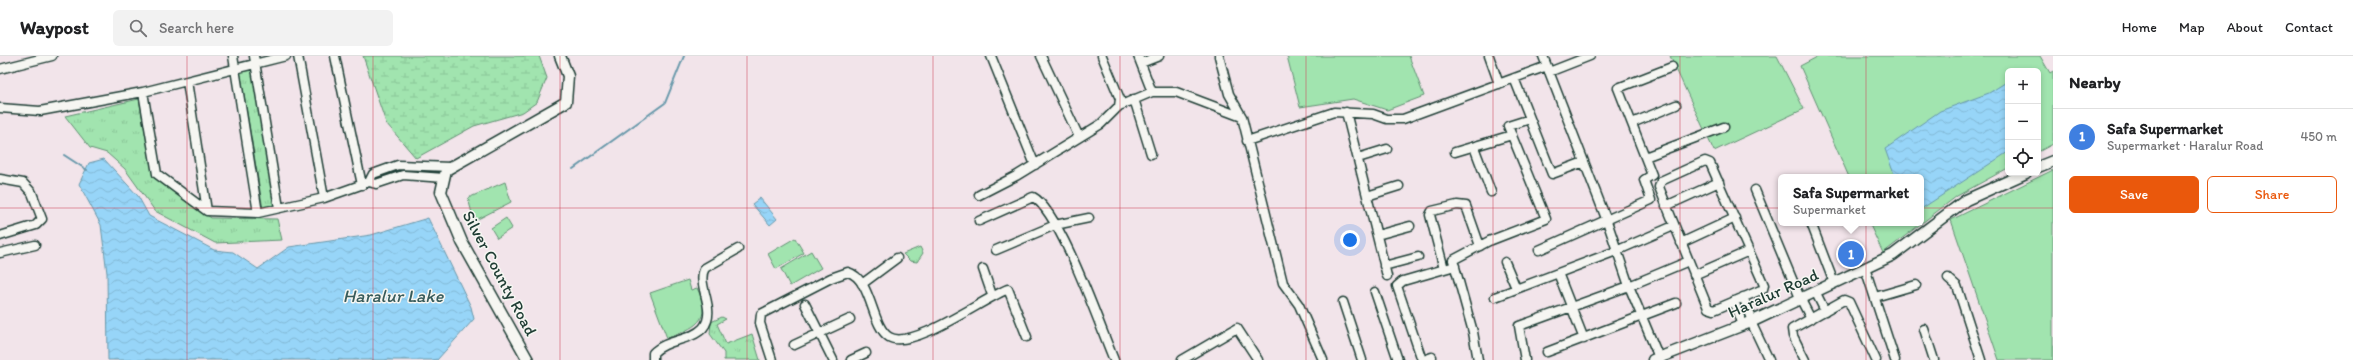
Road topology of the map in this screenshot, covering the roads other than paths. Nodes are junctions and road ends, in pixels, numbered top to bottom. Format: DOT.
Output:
graph roads {
  1 [pos="52,56"];
  2 [pos="233,56"];
  3 [pos="286,56"];
  4 [pos="298,56"];
  5 [pos="335,56"];
  6 [pos="560,56"];
  7 [pos="991,56"];
  8 [pos="1042,56"];
  9 [pos="1102,56"];
  10 [pos="1159,56"];
  11 [pos="1219,56"];
  12 [pos="1489,56"];
  13 [pos="1543,56"];
  14 [pos="1590,56"];
  15 [pos="254,59"];
  16 [pos="1139,60"];
  17 [pos="1672,67"];
  18 [pos="0,69"];
  19 [pos="236,69"];
  20 [pos="1548,69"];
  21 [pos="1514,78"];
  22 [pos="187,81"];
  23 [pos="1499,84"];
  24 [pos="143,92"];
  25 [pos="1152,92"];
  26 [pos="1134,99"];
  27 [pos="1676,105"];
  28 [pos="1119,106"];
  29 [pos="0,108"];
  30 [pos="1346,112"];
  31 [pos="1242,117"];
  32 [pos="1530,119"];
  33 [pos="1632,123"];
  34 [pos="1724,127"];
  35 [pos="1512,135"];
  36 [pos="1079,137"];
  37 [pos="1247,141"];
  38 [pos="1474,147"];
  39 [pos="1387,149"];
  40 [pos="1455,152"];
  41 [pos="1151,154"];
  42 [pos="1644,157"];
  43 [pos="1358,158"];
  44 [pos="2053,161"];
  45 [pos="1584,162"];
  46 [pos="1034,165"];
  47 [pos="450,167"];
  48 [pos="2041,167"];
  49 [pos="2019,176"];
  50 [pos="444,178"];
  51 [pos="0,179"];
  52 [pos="1719,182"];
  53 [pos="365,183"];
  54 [pos="1399,186"];
  55 [pos="1755,190"];
  56 [pos="1491,192"];
  57 [pos="979,195"];
  58 [pos="1367,196"];
  59 [pos="324,198"];
  60 [pos="1666,206"];
  61 [pos="279,208"];
  62 [pos="207,211"];
  63 [pos="258,214"];
  64 [pos="1089,218"];
  65 [pos="1735,218"];
  66 [pos="979,221"];
  67 [pos="1607,221"];
  68 [pos="1055,225"];
  69 [pos="1410,226"];
  70 [pos="1812,226"];
  71 [pos="1669,228"];
  72 [pos="1377,235"];
  73 [pos="0,236"];
  74 [pos="1681,243"];
  75 [pos="35,245"];
  76 [pos="1480,246"];
  77 [pos="738,249"];
  78 [pos="996,250"];
  79 [pos="1539,250"];
  80 [pos="1616,251"];
  81 [pos="1749,251"];
  82 [pos="0,253"];
  83 [pos="1418,257"];
  84 [pos="897,258"];
  85 [pos="1505,262"];
  86 [pos="1684,263"];
  87 [pos="1384,266"];
  88 [pos="1454,266"];
  89 [pos="1866,268"];
  90 [pos="983,269"];
  91 [pos="1444,269"];
  92 [pos="1558,273"];
  93 [pos="1694,275"];
  94 [pos="1387,276"];
  95 [pos="1948,278"];
  96 [pos="1834,282"];
  97 [pos="862,284"];
  98 [pos="1916,285"];
  99 [pos="1629,286"];
  100 [pos="1516,288"];
  101 [pos="1815,291"];
  102 [pos="1376,292"];
  103 [pos="992,295"];
  104 [pos="1495,297"];
  105 [pos="1875,297"];
  106 [pos="1743,298"];
  107 [pos="1800,298"];
  108 [pos="1343,302"];
  109 [pos="1734,302"];
  110 [pos="1676,303"];
  111 [pos="805,304"];
  112 [pos="1572,307"];
  113 [pos="1825,311"];
  114 [pos="1641,317"];
  115 [pos="850,319"];
  116 [pos="1811,319"];
  117 [pos="1749,323"];
  118 [pos="1924,329"];
  119 [pos="820,333"];
  120 [pos="1027,337"];
  121 [pos="1584,339"];
  122 [pos="794,345"];
  123 [pos="1547,352"];
  124 [pos="866,353"];
  125 [pos="1432,357"];
  126 [pos="1657,359"];
  127 [pos="528,360"];
  128 [pos="653,360"];
  129 [pos="772,360"];
  130 [pos="833,360"];
  131 [pos="851,360"];
  132 [pos="1114,360"];
  133 [pos="1182,360"];
  134 [pos="1258,360"];
  135 [pos="1323,360"];
  136 [pos="1362,360"];
  137 [pos="1398,360"];
  138 [pos="1423,360"];
  139 [pos="1478,360"];
  140 [pos="1525,360"];
  141 [pos="1769,360"];
  142 [pos="1806,360"];
  143 [pos="1876,360"];
  144 [pos="1896,360"];
  145 [pos="1934,360"];
  146 [pos="1981,360"];
  1 -- 18 [label="street"];
  2 -- 19 [label="street"];
  3 -- 15 [label="street"];
  4 -- 59 [label="street"];
  5 -- 53 [label="street"];
  6 -- 47 [label="street"];
  7 -- 46 [label="street"];
  8 -- 36 [label="street"];
  9 -- 28 [label="street"];
  10 -- 16 [label="street"];
  11 -- 31 [label="street"];
  12 -- 23 [label="street"];
  13 -- 20 [label="street"];
  14 -- 20 [label="street"];
  15 -- 19 [label="street"];
  15 -- 61 [label="street"];
  16 -- 25 [label="street"];
  17 -- 33 [label="street"];
  19 -- 22 [label="street"];
  19 -- 63 [label="street"];
  20 -- 21 [label="street"];
  20 -- 45 [label="street"];
  21 -- 23 [label="street"];
  21 -- 32 [label="street"];
  22 -- 24 [label="street"];
  22 -- 62 [label="street"];
  23 -- 30 [label="street"];
  24 -- 29 [label="street"];
  24 -- 62 [label="street"];
  25 -- 26 [label="street"];
  25 -- 31 [label="street"];
  26 -- 28 [label="street"];
  26 -- 41 [label="street"];
  27 -- 33 [label="street"];
  28 -- 36 [label="street"];
  30 -- 37 [label="street"];
  30 -- 43 [label="street"];
  31 -- 37 [label="street"];
  32 -- 35 [label="street"];
  32 -- 45 [label="street"];
  33 -- 42 [label="street"];
  34 -- 42 [label="street"];
  35 -- 38 [label="street"];
  35 -- 76 [label="street"];
  36 -- 46 [label="street"];
  37 -- 135 [label="street"];
  38 -- 40 [label="street"];
  38 -- 56 [label="street"];
  39 -- 43 [label="street"];
  42 -- 67 [label="street"];
  43 -- 58 [label="street"];
  44 -- 48 [label="street"];
  45 -- 67 [label="street"];
  46 -- 57 [label="street"];
  47 -- 50 [label="street, Silver County Road"];
  47 -- 53 [label="street"];
  49 -- 89 [label="street, Haralur Road"];
  50 -- 53 [label="street"];
  50 -- 127 [label="street, Silver County Road"];
  51 -- 73 [label="street"];
  52 -- 60 [label="street"];
  52 -- 60 [label="street"];
  52 -- 65 [label="street"];
  53 -- 59 [label="street"];
  54 -- 58 [label="street"];
  55 -- 107 [label="street"];
  58 -- 72 [label="street"];
  59 -- 61 [label="street"];
  60 -- 74 [label="street"];
  61 -- 63 [label="street"];
  62 -- 63 [label="street"];
  64 -- 68 [label="street"];
  65 -- 74 [label="street"];
  65 -- 81 [label="street"];
  66 -- 68 [label="street"];
  67 -- 79 [label="street"];
  67 -- 80 [label="street"];
  68 -- 78 [label="street"];
  68 -- 132 [label="street"];
  69 -- 72 [label="street"];
  70 -- 96 [label="street"];
  71 -- 80 [label="street"];
  72 -- 87 [label="street"];
  74 -- 93 [label="street"];
  75 -- 82 [label="street"];
  76 -- 88 [label="street"];
  76 -- 91 [label="street"];
  77 -- 128 [label="street"];
  80 -- 92 [label="street"];
  80 -- 99 [label="street"];
  81 -- 93 [label="street"];
  81 -- 106 [label="street"];
  83 -- 87 [label="street"];
  84 -- 97 [label="street"];
  85 -- 100 [label="street"];
  86 -- 99 [label="street"];
  87 -- 94 [label="street"];
  88 -- 91 [label="street"];
  88 -- 139 [label="street"];
  89 -- 96 [label="street, Haralur Road"];
  89 -- 105 [label="street"];
  90 -- 103 [label="street"];
  91 -- 138 [label="street"];
  92 -- 100 [label="street"];
  92 -- 112 [label="street"];
  93 -- 109 [label="street"];
  95 -- 146 [label="street"];
  96 -- 101 [label="street, Haralur Road"];
  97 -- 103 [label="street"];
  97 -- 129 [label="street"];
  98 -- 105 [label="street"];
  99 -- 112 [label="street"];
  99 -- 114 [label="street"];
  100 -- 104 [label="street"];
  101 -- 107 [label="street, Haralur Road"];
  101 -- 113 [label="street"];
  102 -- 137 [label="street"];
  103 -- 120 [label="street"];
  105 -- 144 [label="street"];
  106 -- 109 [label="street"];
  106 -- 117 [label="street"];
  107 -- 116 [label="street"];
  107 -- 117 [label="street, Haralur Road"];
  108 -- 136 [label="street"];
  109 -- 117 [label="street"];
  110 -- 114 [label="street"];
  111 -- 119 [label="street"];
  112 -- 121 [label="street"];
  112 -- 140 [label="street"];
  113 -- 116 [label="street"];
  113 -- 143 [label="street"];
  114 -- 121 [label="street"];
  114 -- 126 [label="street"];
  115 -- 119 [label="street"];
  116 -- 142 [label="street"];
  117 -- 126 [label="street, Haralur Road"];
  117 -- 141 [label="street"];
  118 -- 145 [label="street"];
  119 -- 122 [label="street"];
  119 -- 130 [label="street"];
  121 -- 123 [label="street"];
  124 -- 131 [label="street"];
  125 -- 138 [label="street"];
  133 -- 134 [label="street"];
}
